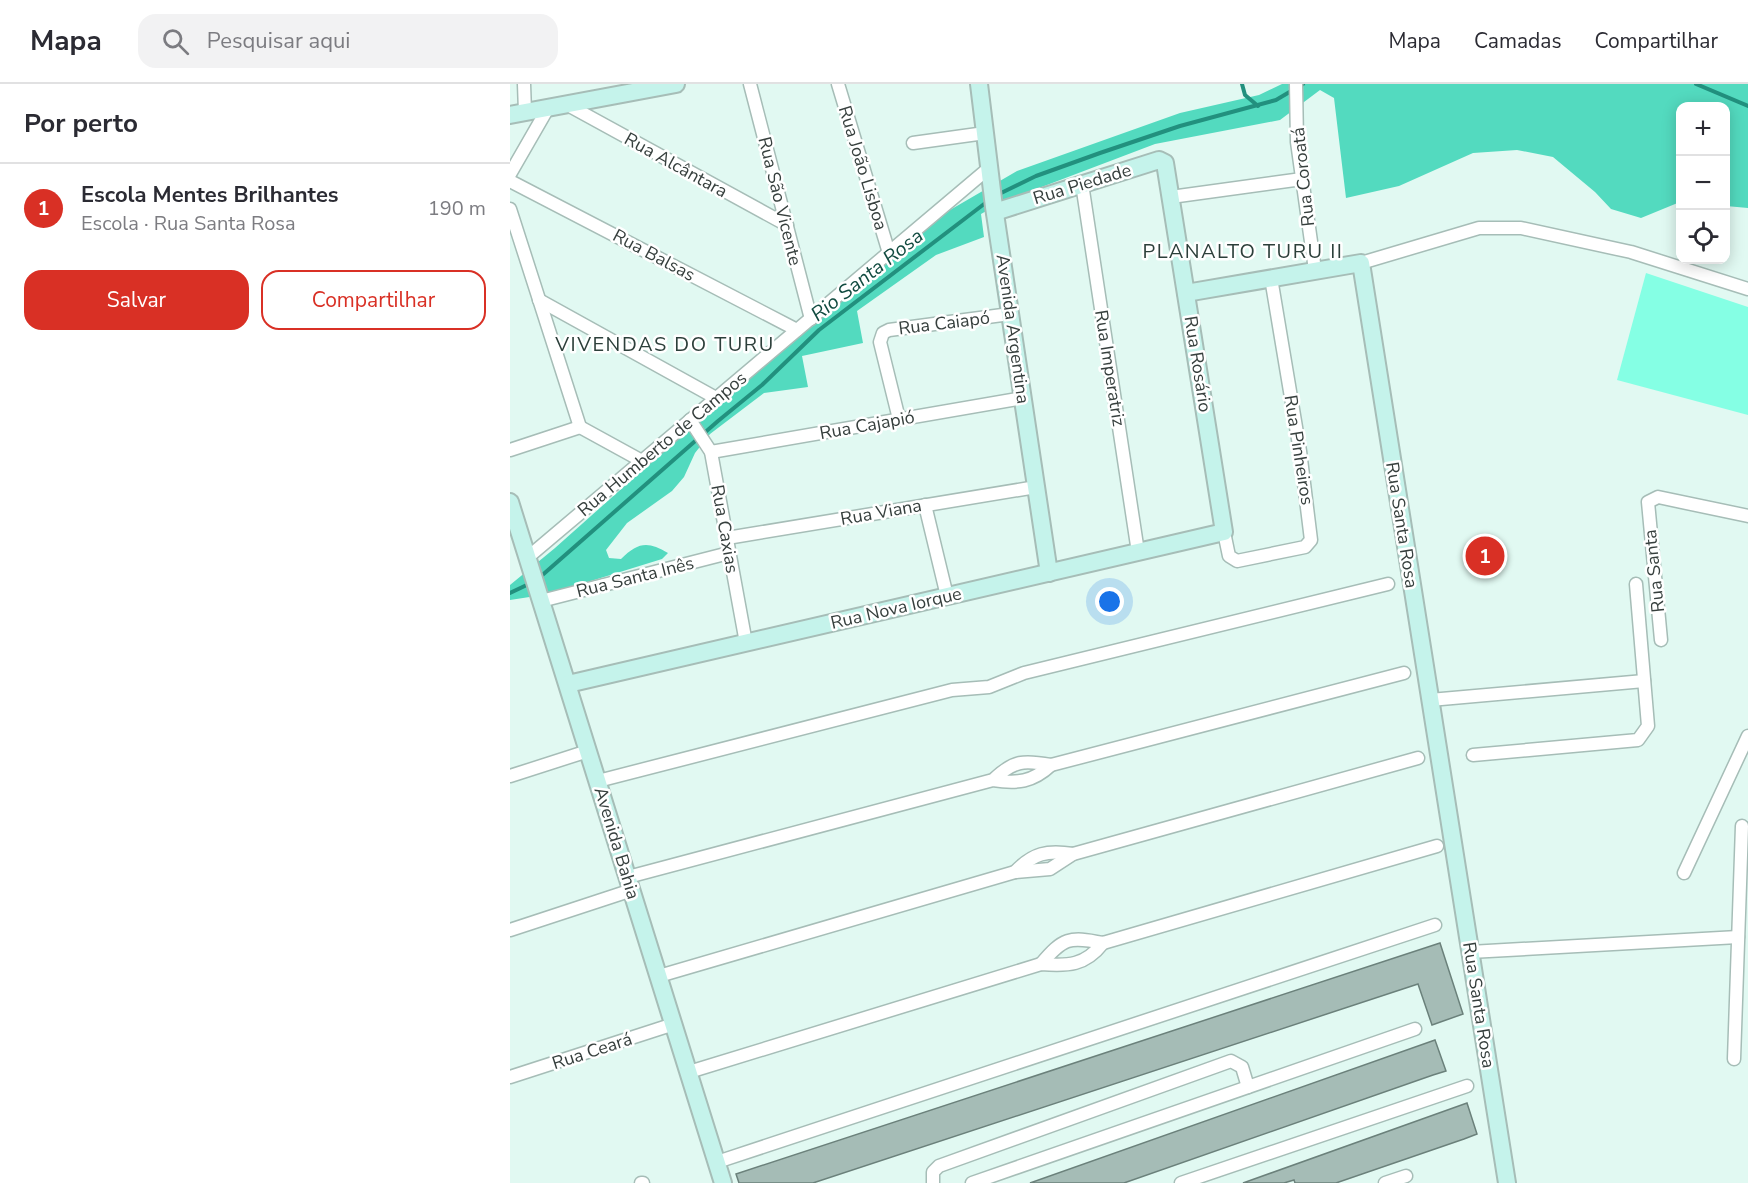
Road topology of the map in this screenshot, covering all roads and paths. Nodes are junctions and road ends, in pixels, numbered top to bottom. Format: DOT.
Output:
graph roads {
  1 [pos="524,84"];
  2 [pos="676,84"];
  3 [pos="750,84"];
  4 [pos="838,84"];
  5 [pos="980,84"];
  6 [pos="1296,84"];
  7 [pos="566,104"];
  8 [pos="548,108"];
  9 [pos="518,113"];
  10 [pos="985,133"];
  11 [pos="913,143"];
  12 [pos="1166,166"];
  13 [pos="510,174"];
  14 [pos="990,175"];
  15 [pos="1302,179"];
  16 [pos="510,180"];
  17 [pos="1082,184"];
  18 [pos="1171,197"];
  19 [pos="510,209"];
  20 [pos="995,210"];
  21 [pos="787,225"];
  22 [pos="889,253"];
  23 [pos="1361,263"];
  24 [pos="1315,270"];
  25 [pos="1271,278"];
  26 [pos="1748,289"];
  27 [pos="1186,293"];
  28 [pos="539,300"];
  29 [pos="1010,314"];
  30 [pos="811,318"];
  31 [pos="797,330"];
  32 [pos="716,398"];
  33 [pos="1023,398"];
  34 [pos="899,419"];
  35 [pos="693,423"];
  36 [pos="579,427"];
  37 [pos="710,449"];
  38 [pos="510,450"];
  39 [pos="642,461"];
  40 [pos="1036,487"];
  41 [pos="510,502"];
  42 [pos="925,504"];
  43 [pos="1748,516"];
  44 [pos="1224,532"];
  45 [pos="727,538"];
  46 [pos="1138,552"];
  47 [pos="729,553"];
  48 [pos="1232,560"];
  49 [pos="529,563"];
  50 [pos="1049,573"];
  51 [pos="1388,584"];
  52 [pos="1636,584"];
  53 [pos="540,596"];
  54 [pos="947,596"];
  55 [pos="1661,640"];
  56 [pos="746,643"];
  57 [pos="1404,673"];
  58 [pos="1644,681"];
  59 [pos="568,684"];
  60 [pos="1430,700"];
  61 [pos="1748,736"];
  62 [pos="588,751"];
  63 [pos="1473,755"];
  64 [pos="1418,758"];
  65 [pos="1051,765"];
  66 [pos="510,776"];
  67 [pos="602,779"];
  68 [pos="993,780"];
  69 [pos="1742,826"];
  70 [pos="1437,846"];
  71 [pos="1073,854"];
  72 [pos="1015,872"];
  73 [pos="1684,873"];
  74 [pos="632,880"];
  75 [pos="1435,925"];
  76 [pos="510,930"];
  77 [pos="1738,937"];
  78 [pos="1103,944"];
  79 [pos="1470,952"];
  80 [pos="1041,964"];
  81 [pos="664,974"];
  82 [pos="674,1024"];
  83 [pos="1415,1029"];
  84 [pos="1734,1059"];
  85 [pos="694,1071"];
  86 [pos="510,1077"];
  87 [pos="1467,1086"];
  88 [pos="1248,1087"];
  89 [pos="722,1161"];
  90 [pos="1406,1176"];
  91 [pos="723,1183"];
  92 [pos="933,1183"];
  93 [pos="972,1183"];
  94 [pos="1181,1183"];
  95 [pos="1385,1183"];
  96 [pos="1507,1183"];
  1 -- 9 [label="street"];
  2 -- 7 [label="street"];
  3 -- 21 [label="street, Rua São Vicente"];
  4 -- 22 [label="street, Rua João Lisboa"];
  5 -- 10 [label="street, Avenida Argentina"];
  6 -- 15 [label="street, Rua Coroatá"];
  7 -- 8 [label="street"];
  7 -- 21 [label="street, Rua Alcântara"];
  8 -- 9 [label="street"];
  8 -- 13 [label="street"];
  10 -- 11 [label="street"];
  10 -- 14 [label="street, Avenida Argentina"];
  12 -- 17 [label="street, Rua Piedade"];
  12 -- 18 [label="street, Rua Rosário"];
  14 -- 20 [label="street, Avenida Argentina"];
  14 -- 22 [label="street, Rua Humberto de Campos"];
  15 -- 18 [label="street"];
  15 -- 24 [label="street, Rua Coroatá"];
  16 -- 31 [label="street, Rua Balsas"];
  17 -- 20 [label="street, Rua Piedade"];
  17 -- 46 [label="street, Rua Imperatriz"];
  18 -- 27 [label="street, Rua Rosário"];
  19 -- 28 [label="street"];
  20 -- 29 [label="street, Avenida Argentina"];
  21 -- 30 [label="street, Rua São Vicente"];
  22 -- 30 [label="street, Rua Humberto de Campos"];
  23 -- 24 [label="street"];
  23 -- 26 [label="street"];
  23 -- 60 [label="street, Rua Santa Rosa"];
  24 -- 25 [label="street"];
  25 -- 27 [label="street"];
  25 -- 48 [label="street, Rua Pinheiros"];
  27 -- 44 [label="street, Rua Rosário"];
  28 -- 32 [label="street"];
  28 -- 36 [label="street"];
  29 -- 33 [label="street, Avenida Argentina"];
  29 -- 34 [label="street, Rua Caiapó"];
  30 -- 31 [label="street, Rua Humberto de Campos"];
  31 -- 32 [label="street, Rua Humberto de Campos"];
  32 -- 35 [label="street, Rua Humberto de Campos"];
  33 -- 34 [label="street, Rua Cajapió"];
  33 -- 40 [label="street, Avenida Argentina"];
  34 -- 37 [label="street, Rua Cajapió"];
  35 -- 37 [label="street, Rua Caxias"];
  35 -- 39 [label="street, Rua Humberto de Campos"];
  36 -- 38 [label="street"];
  36 -- 39 [label="street"];
  37 -- 45 [label="street, Rua Caxias"];
  39 -- 49 [label="street, Rua Humberto de Campos"];
  40 -- 42 [label="street, Rua Viana"];
  40 -- 50 [label="street, Avenida Argentina"];
  41 -- 49 [label="street, Avenida Bahia"];
  42 -- 45 [label="street, Rua Viana"];
  42 -- 54 [label="street"];
  43 -- 55 [label="street, Rua Santa"];
  44 -- 46 [label="street, Rua Nova Iorque"];
  44 -- 48 [label="street, Rua Rosário"];
  45 -- 47 [label="street, Rua Caxias"];
  46 -- 50 [label="street, Rua Nova Iorque"];
  47 -- 53 [label="street, Rua Santa Inês"];
  47 -- 56 [label="street, Rua Caxias"];
  49 -- 53 [label="street, Avenida Bahia"];
  50 -- 54 [label="street, Rua Nova Iorque"];
  51 -- 67 [label="street"];
  52 -- 58 [label="street"];
  53 -- 59 [label="street, Avenida Bahia"];
  54 -- 56 [label="street, Rua Nova Iorque"];
  56 -- 59 [label="street, Rua Nova Iorque"];
  57 -- 65 [label="street"];
  58 -- 60 [label="street"];
  58 -- 63 [label="street"];
  59 -- 62 [label="street, Avenida Bahia"];
  60 -- 79 [label="street, Rua Santa Rosa"];
  61 -- 73 [label="street"];
  62 -- 66 [label="street"];
  62 -- 67 [label="street, Avenida Bahia"];
  64 -- 71 [label="street"];
  65 -- 68 [label="street"];
  65 -- 68 [label="street"];
  67 -- 74 [label="street, Avenida Bahia"];
  68 -- 74 [label="street"];
  69 -- 77 [label="street"];
  70 -- 78 [label="street"];
  71 -- 72 [label="street"];
  71 -- 72 [label="street"];
  72 -- 81 [label="street"];
  74 -- 76 [label="street"];
  74 -- 81 [label="street, Avenida Bahia"];
  75 -- 89 [label="street"];
  77 -- 79 [label="street"];
  77 -- 84 [label="street"];
  78 -- 80 [label="street"];
  78 -- 80 [label="street"];
  79 -- 96 [label="street, Rua Santa Rosa"];
  80 -- 85 [label="street"];
  81 -- 82 [label="street, Avenida Bahia"];
  82 -- 85 [label="street, Avenida Bahia"];
  82 -- 86 [label="street, Rua Ceará"];
  83 -- 88 [label="street"];
  85 -- 89 [label="street, Avenida Bahia"];
  87 -- 94 [label="street"];
  88 -- 92 [label="street"];
  88 -- 93 [label="street"];
  89 -- 91 [label="street, Avenida Bahia"];
  90 -- 95 [label="street"];
}
